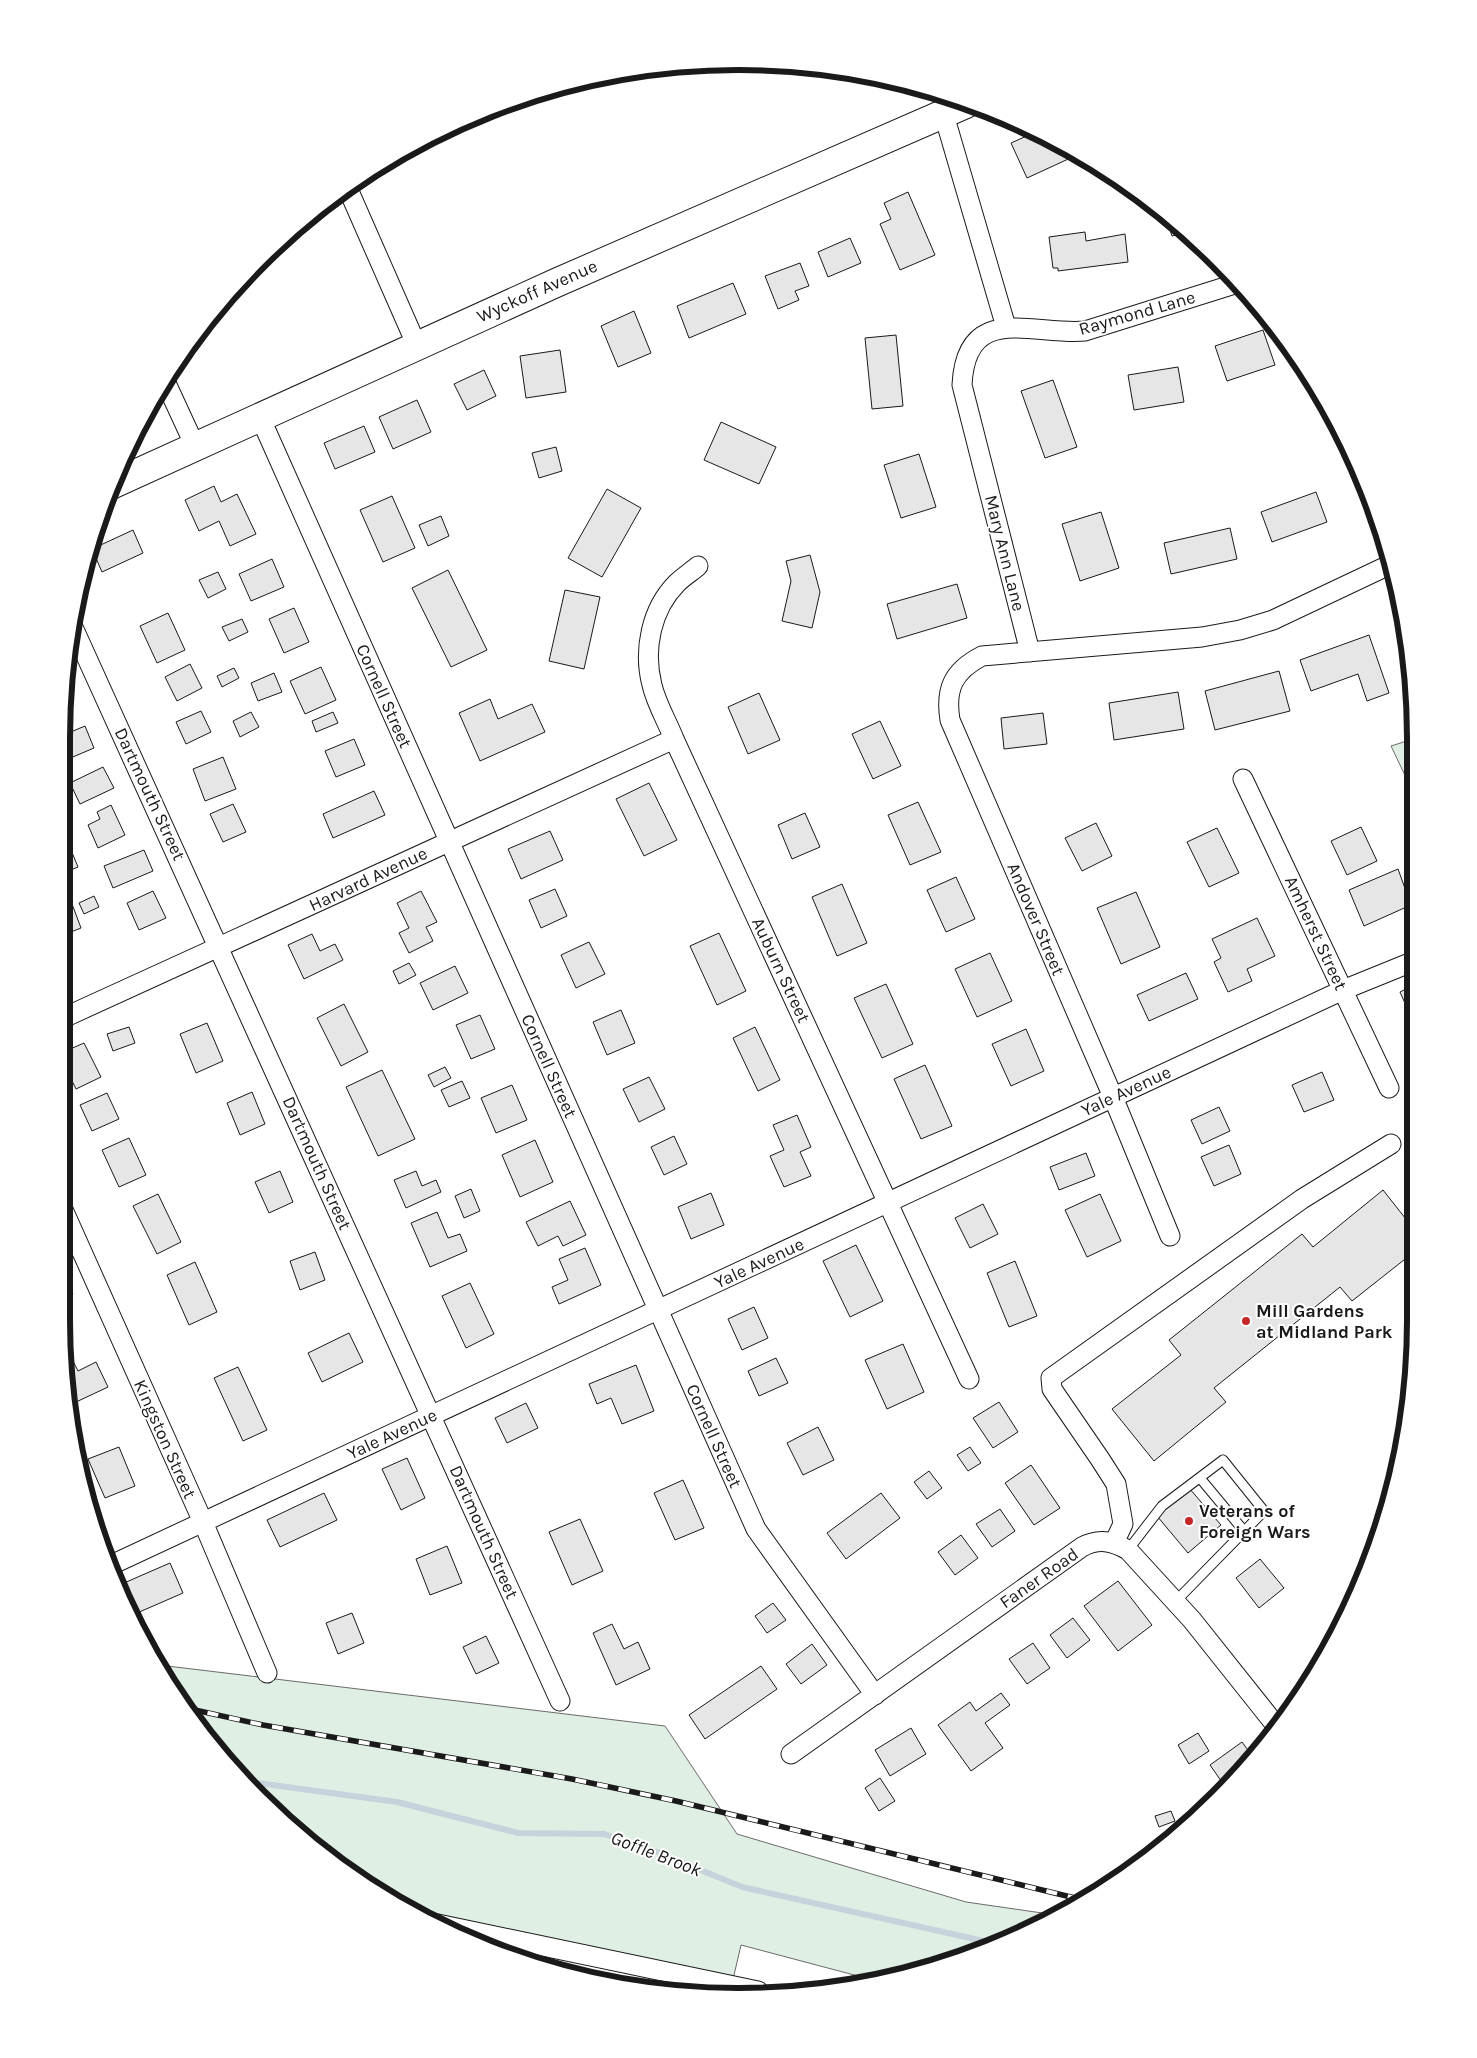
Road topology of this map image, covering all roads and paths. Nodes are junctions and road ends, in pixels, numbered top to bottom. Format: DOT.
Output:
graph roads {
  1 [pos="955,109"];
  2 [pos="351,195"];
  3 [pos="1229,286"];
  4 [pos="1006,327"];
  5 [pos="417,346"];
  6 [pos="169,389"];
  7 [pos="260,417"];
  8 [pos="195,446"];
  9 [pos="123,480"];
  10 [pos="698,566"];
  11 [pos="1385,568"];
  12 [pos="78,638"];
  13 [pos="1030,652"];
  14 [pos="674,739"];
  15 [pos="1243,778"];
  16 [pos="449,842"];
  17 [pos="219,947"];
  18 [pos="1407,964"];
  19 [pos="1343,990"];
  20 [pos="70,1015"];
  21 [pos="1389,1088"];
  22 [pos="1113,1098"];
  23 [pos="1391,1144"];
  24 [pos="888,1203"];
  25 [pos="70,1225"];
  26 [pos="1170,1236"];
  27 [pos="658,1310"];
  28 [pos="969,1379"];
  29 [pos="431,1416"];
  30 [pos="1200,1478"];
  31 [pos="202,1522"];
  32 [pos="1244,1532"];
  33 [pos="1121,1546"];
  34 [pos="116,1562"];
  35 [pos="1175,1602"];
  36 [pos="267,1673"];
  37 [pos="875,1695"];
  38 [pos="560,1701"];
  39 [pos="1273,1721"];
  40 [pos="791,1754"];
  41 [pos="493,1941"];
  42 [pos="742,1988"];
  1 -- 4 [label="street"];
  1 -- 5 [label="main road, Wyckoff Avenue"];
  2 -- 5 [label="street"];
  3 -- 4 [label="street, Raymond Lane"];
  4 -- 13 [label="street, Mary Ann Lane"];
  5 -- 7 [label="main road, Wyckoff Avenue"];
  6 -- 8 [label="street"];
  7 -- 8 [label="main road, Wyckoff Avenue"];
  7 -- 16 [label="street, Cornell Street"];
  8 -- 9 [label="main road, Wyckoff Avenue"];
  10 -- 14 [label="street, Auburn Street"];
  11 -- 13 [label="street"];
  12 -- 17 [label="street, Dartmouth Street"];
  13 -- 22 [label="street, Andover Street"];
  14 -- 16 [label="street, Harvard Avenue"];
  14 -- 24 [label="street, Auburn Street"];
  15 -- 19 [label="street, Amherst Street"];
  16 -- 17 [label="street, Harvard Avenue"];
  16 -- 27 [label="street, Cornell Street"];
  17 -- 20 [label="street, Harvard Avenue"];
  17 -- 29 [label="street, Dartmouth Street"];
  18 -- 19 [label="street, Yale Avenue"];
  19 -- 21 [label="street, Amherst Street"];
  19 -- 22 [label="street, Yale Avenue"];
  22 -- 24 [label="street, Yale Avenue"];
  22 -- 26 [label="street, Andover Street"];
  23 -- 33 [label="street"];
  24 -- 27 [label="street, Yale Avenue"];
  24 -- 28 [label="street, Auburn Street"];
  25 -- 31 [label="street, Kingston Street"];
  27 -- 29 [label="street, Yale Avenue"];
  27 -- 37 [label="street, Cornell Street"];
  29 -- 31 [label="street, Yale Avenue"];
  29 -- 38 [label="street, Dartmouth Street"];
  30 -- 32 [label="lane"];
  30 -- 32 [label="lane"];
  30 -- 33 [label="lane"];
  31 -- 34 [label="street, Yale Avenue"];
  31 -- 36 [label="street, Kingston Street"];
  32 -- 35 [label="lane"];
  33 -- 35 [label="street"];
  33 -- 37 [label="street, Faner Road"];
  35 -- 39 [label="street"];
  37 -- 40 [label="street, Faner Road"];
  41 -- 42 [label="street"];
}
